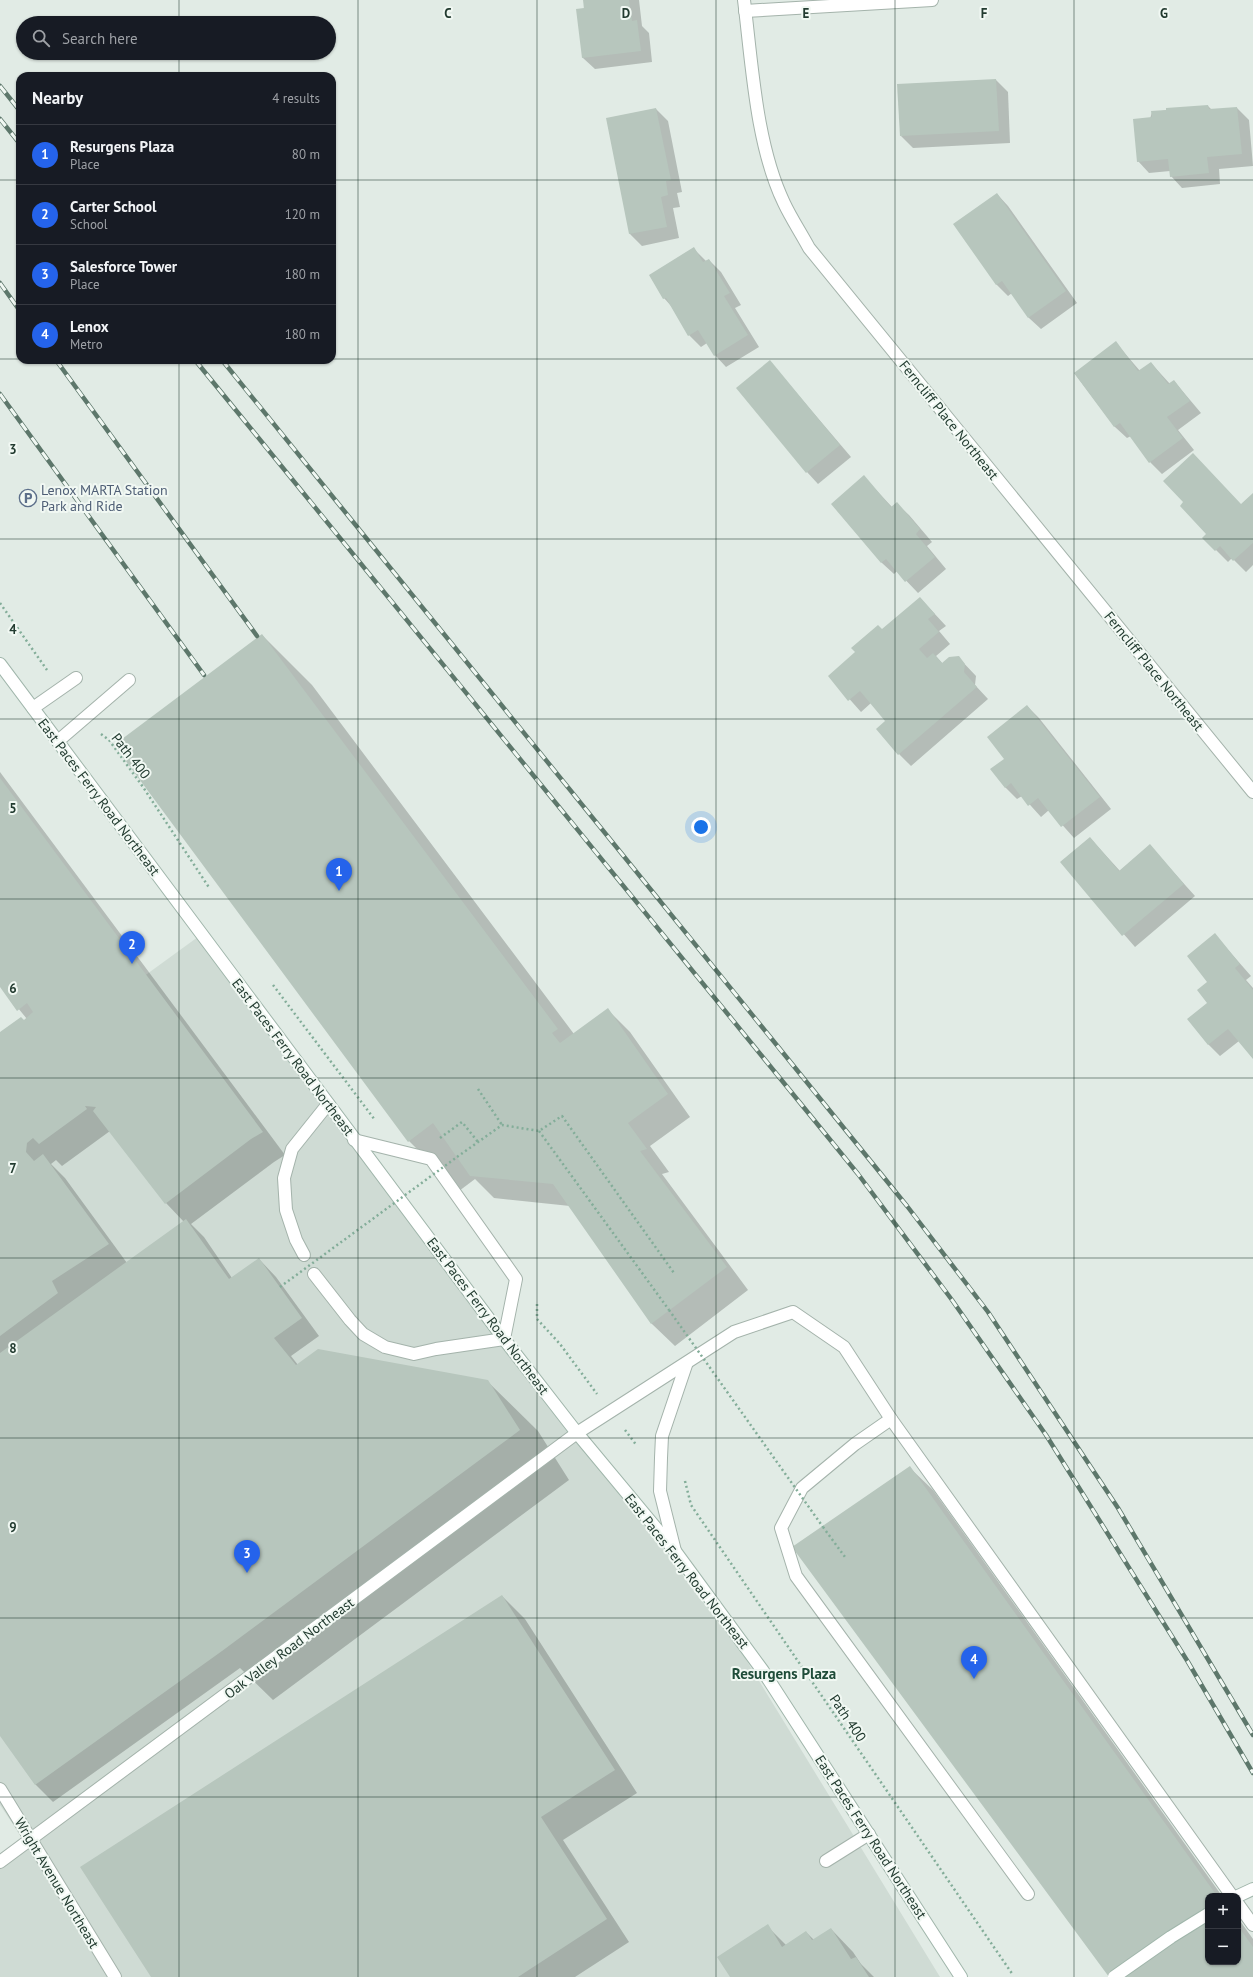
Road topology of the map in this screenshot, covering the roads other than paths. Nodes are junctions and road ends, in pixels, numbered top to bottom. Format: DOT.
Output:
graph roads {
  1 [pos="932,0"];
  2 [pos="745,5"];
  3 [pos="0,664"];
  4 [pos="76,678"];
  5 [pos="129,680"];
  6 [pos="33,708"];
  7 [pos="58,741"];
  8 [pos="1253,792"];
  9 [pos="328,1104"];
  10 [pos="354,1140"];
  11 [pos="304,1255"];
  12 [pos="314,1274"];
  13 [pos="504,1339"];
  14 [pos="686,1365"];
  15 [pos="891,1419"];
  16 [pos="577,1433"];
  17 [pos="675,1551"];
  18 [pos="0,1788"];
  19 [pos="869,1834"];
  20 [pos="29,1839"];
  21 [pos="826,1861"];
  22 [pos="0,1862"];
  23 [pos="1253,1889"];
  24 [pos="1230,1893"];
  25 [pos="1028,1894"];
  26 [pos="1241,1895"];
  27 [pos="1241,1908"];
  28 [pos="1205,1916"];
  29 [pos="1253,1925"];
  30 [pos="115,1977"];
  31 [pos="962,1977"];
  32 [pos="1114,1977"];
  1 -- 2 [label="street"];
  2 -- 8 [label="street, Ferncliff Place Northeast"];
  3 -- 6 [label="street, East Paces Ferry Road Northeast"];
  4 -- 6 [label="street"];
  5 -- 7 [label="street"];
  6 -- 7 [label="street, East Paces Ferry Road Northeast"];
  7 -- 9 [label="street, East Paces Ferry Road Northeast"];
  9 -- 10 [label="street, East Paces Ferry Road Northeast"];
  9 -- 11 [label="street"];
  10 -- 13 [label="street, East Paces Ferry Road Northeast"];
  10 -- 13 [label="street"];
  12 -- 13 [label="street"];
  13 -- 16 [label="street, East Paces Ferry Road Northeast"];
  14 -- 15 [label="street, Oak Valley Road Northeast"];
  14 -- 16 [label="street, Oak Valley Road Northeast"];
  14 -- 17 [label="street"];
  15 -- 24 [label="street"];
  15 -- 25 [label="street"];
  16 -- 17 [label="street, East Paces Ferry Road Northeast"];
  16 -- 20 [label="street, Oak Valley Road Northeast"];
  17 -- 19 [label="street, East Paces Ferry Road Northeast"];
  18 -- 20 [label="street, Wright Avenue Northeast"];
  19 -- 21 [label="street"];
  19 -- 31 [label="street, East Paces Ferry Road Northeast"];
  20 -- 22 [label="street, Oak Valley Road Northeast"];
  20 -- 30 [label="street, Wright Avenue Northeast"];
  23 -- 26 [label="street"];
  27 -- 29 [label="street"];
  28 -- 32 [label="street, bridge"];
}
